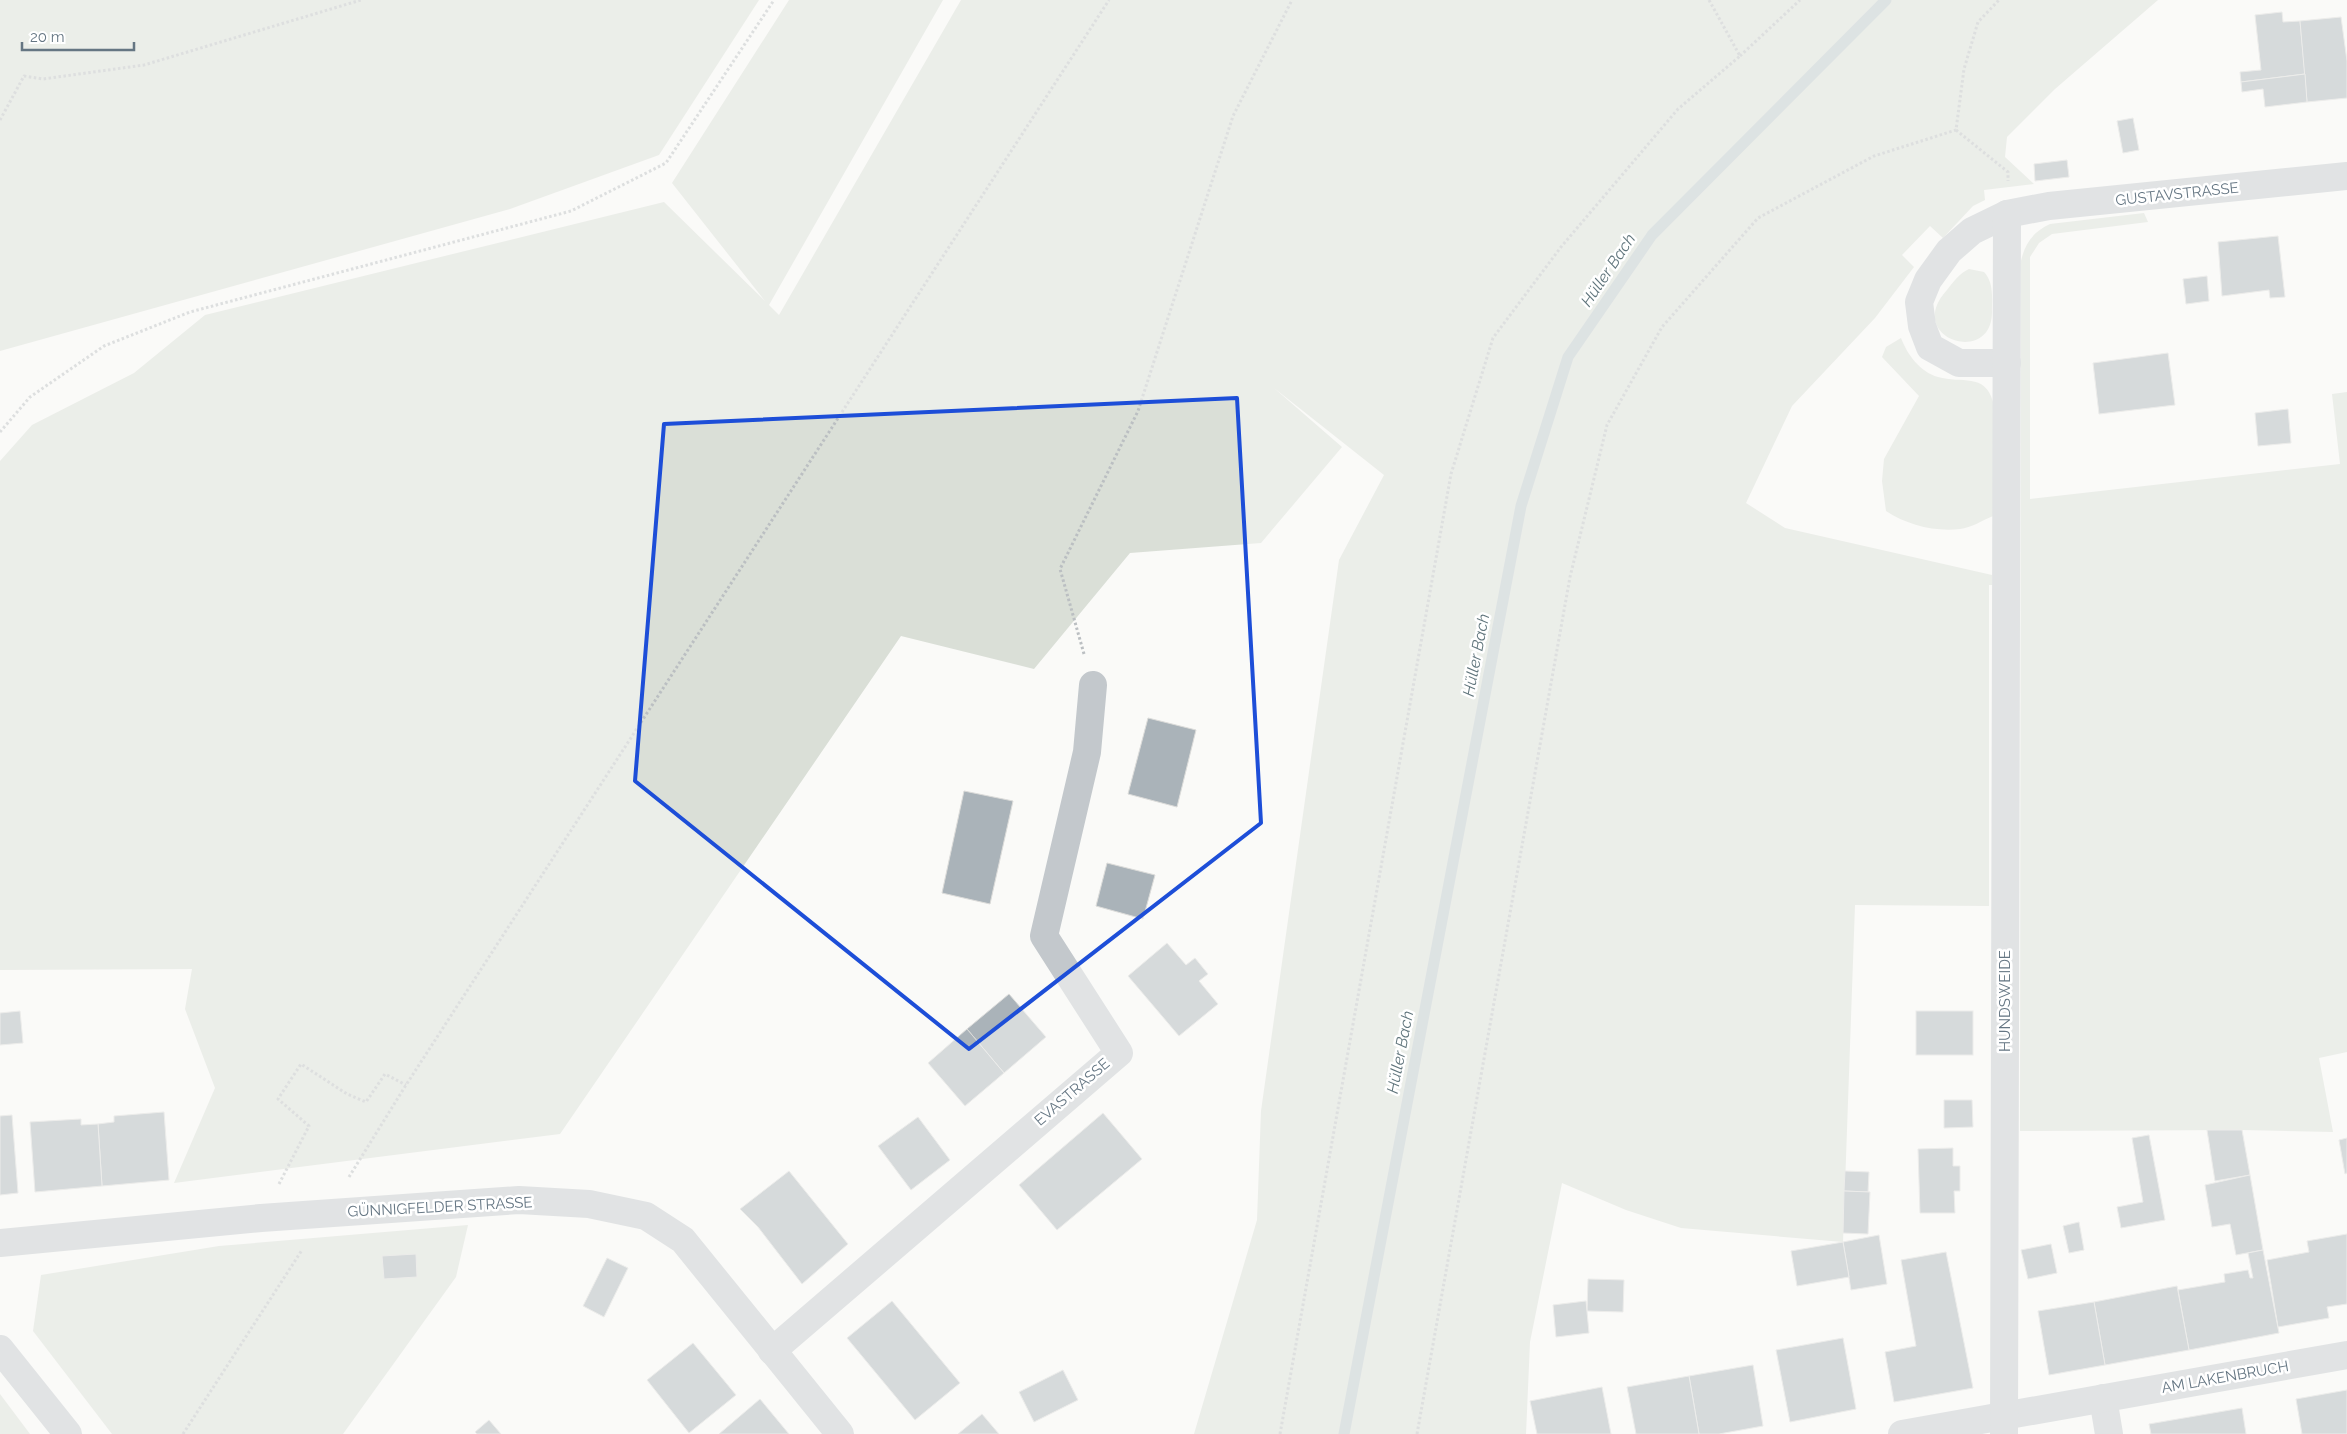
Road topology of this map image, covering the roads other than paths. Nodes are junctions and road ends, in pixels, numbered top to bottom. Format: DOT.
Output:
graph roads {
  1 [pos="2347,176"];
  2 [pos="2007,214"];
  3 [pos="2007,363"];
  4 [pos="1093,685"];
  5 [pos="0,1243"];
  6 [pos="0,1349"];
  7 [pos="772,1351"];
  8 [pos="2347,1355"];
  9 [pos="2103,1398"];
  10 [pos="2004,1425"];
  11 [pos="68,1434"];
  12 [pos="840,1434"];
  13 [pos="1902,1434"];
  14 [pos="2109,1434"];
  1 -- 2 [label="street, GUSTAVSTRASSE"];
  2 -- 3 [label="street"];
  2 -- 3 [label="street, GUSTAVSTRASSE"];
  3 -- 10 [label="street, HUNDSWEIDE"];
  4 -- 7 [label="street, EVASTRASSE"];
  5 -- 7 [label="street, GÜNNIGFELDER STRASSE"];
  6 -- 11 [label="street"];
  7 -- 12 [label="street, GÜNNIGFELDER STRASSE"];
  8 -- 9 [label="street, AM LAKENBRUCH"];
  9 -- 10 [label="street, AM LAKENBRUCH"];
  9 -- 14 [label="street"];
  10 -- 13 [label="street, AM LAKENBRUCH"];
}
